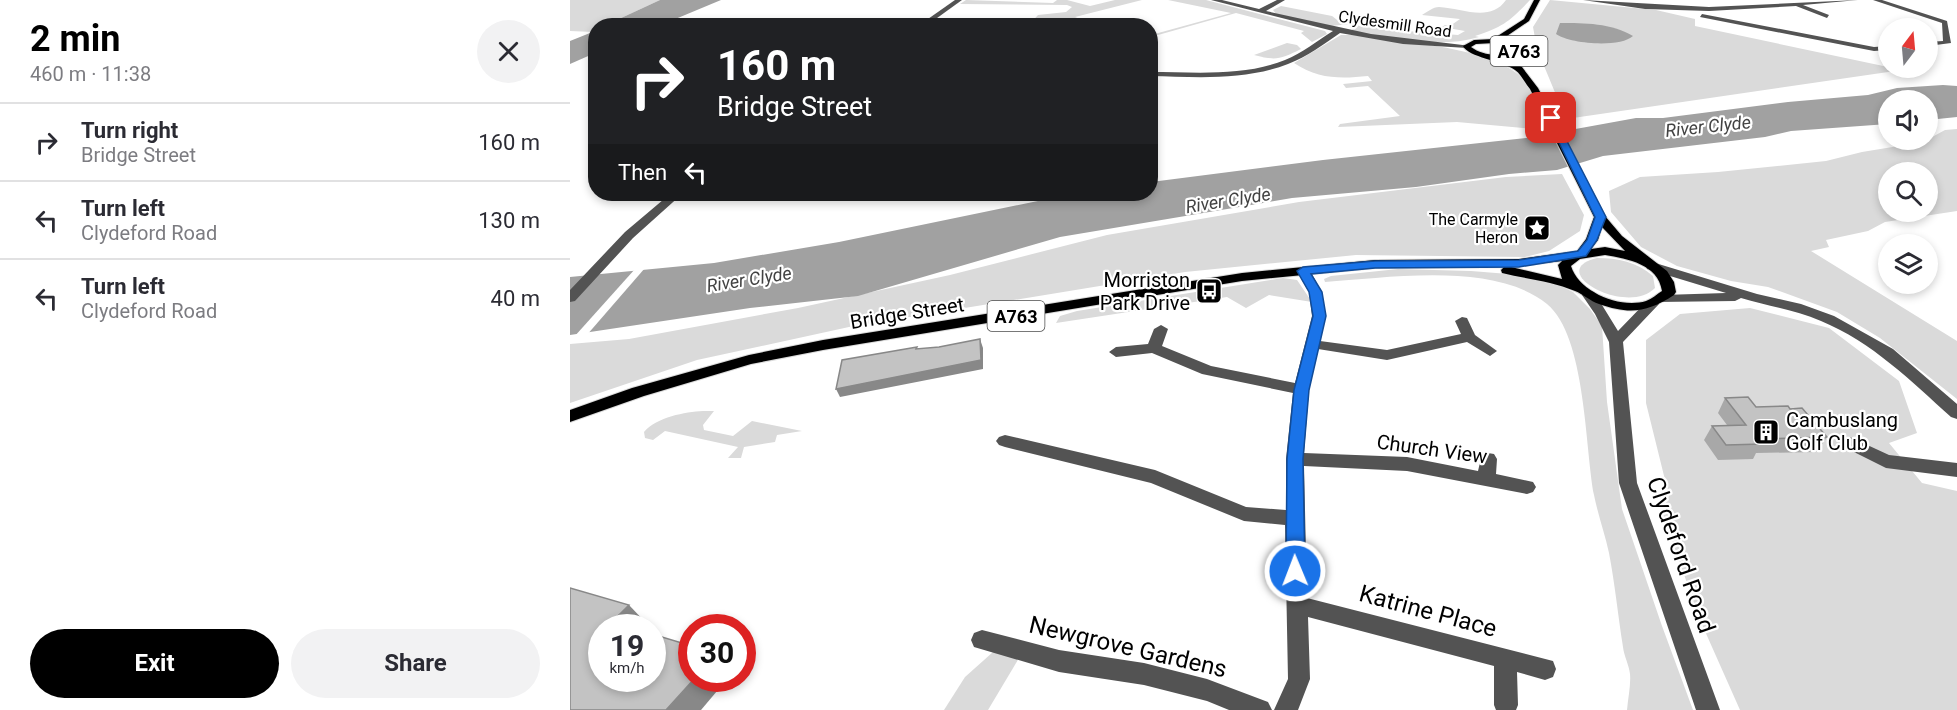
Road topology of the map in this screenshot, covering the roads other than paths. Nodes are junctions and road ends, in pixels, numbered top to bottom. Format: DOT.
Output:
graph roads {
  1 [pos="959,0"];
  2 [pos="1214,0"];
  3 [pos="1282,0"];
  4 [pos="1537,0"];
  5 [pos="1586,0"];
  6 [pos="1855,0"];
  7 [pos="1876,0"];
  8 [pos="1613,2"];
  9 [pos="1792,4"];
  10 [pos="1674,9"];
  11 [pos="1259,12"];
  12 [pos="1827,16"];
  13 [pos="933,18"];
  14 [pos="1932,18"];
  15 [pos="1938,20"];
  16 [pos="1338,31"];
  17 [pos="1495,41"];
  18 [pos="1938,44"];
  19 [pos="1467,46"];
  20 [pos="1878,49"];
  21 [pos="1495,57"];
  22 [pos="1158,74"];
  23 [pos="667,201"];
  24 [pos="1600,217"];
  25 [pos="1580,254"];
  26 [pos="1649,264"];
  27 [pos="1471,265"];
  28 [pos="1303,271"];
  29 [pos="1584,292"];
  30 [pos="1753,297"];
  31 [pos="570,298"];
  32 [pos="1658,302"];
  33 [pos="1462,321"];
  34 [pos="1161,329"];
  35 [pos="1469,337"];
  36 [pos="1616,342"];
  37 [pos="1313,344"];
  38 [pos="1154,348"];
  39 [pos="1490,351"];
  40 [pos="1116,352"];
  41 [pos="1301,390"];
  42 [pos="1957,413"];
  43 [pos="570,416"];
  44 [pos="1005,441"];
  45 [pos="1850,443"];
  46 [pos="1295,459"];
  47 [pos="1488,459"];
  48 [pos="1957,470"];
  49 [pos="1487,479"];
  50 [pos="1527,487"];
  51 [pos="1295,518"];
  52 [pos="1298,605"];
  53 [pos="982,640"];
  54 [pos="1505,660"];
  55 [pos="1545,669"];
  56 [pos="1506,705"];
  57 [pos="1260,710"];
  58 [pos="1286,710"];
  59 [pos="1708,710"];
  1 -- 13 [label="street"];
  2 -- 11 [label="street, Clydesmill Road"];
  3 -- 11 [label="street"];
  4 -- 17 [label="main road, A763"];
  5 -- 8 [label="street"];
  6 -- 9 [label="street"];
  7 -- 14 [label="street"];
  8 -- 10 [label="street"];
  9 -- 10 [label="street"];
  9 -- 12 [label="street"];
  10 -- 20 [label="street"];
  11 -- 16 [label="street, Clydesmill Road"];
  15 -- 18 [label="street"];
  16 -- 19 [label="street, Clydesmill Road"];
  16 -- 22 [label="street"];
  17 -- 19 [label="main road, A763"];
  17 -- 21 [label="main road, A763"];
  19 -- 21 [label="main road, A763"];
  21 -- 24 [label="main road, A763"];
  23 -- 31 [label="street"];
  24 -- 25 [label="main road"];
  24 -- 26 [label="main road, A763"];
  25 -- 26 [label="main road, Bridge Street"];
  25 -- 27 [label="main road, Bridge Street / A763"];
  25 -- 29 [label="main road"];
  26 -- 30 [label="street"];
  26 -- 32 [label="main road"];
  27 -- 28 [label="main road, Bridge Street / A763"];
  27 -- 29 [label="main road, Bridge Street / A763"];
  28 -- 37 [label="street"];
  28 -- 43 [label="main road, Bridge Street / A763"];
  29 -- 32 [label="main road, Bridge Street"];
  29 -- 36 [label="street, Clydeford Road"];
  30 -- 32 [label="street"];
  30 -- 42 [label="street"];
  32 -- 36 [label="street"];
  33 -- 35 [label="street"];
  34 -- 38 [label="street"];
  35 -- 37 [label="street"];
  35 -- 39 [label="street"];
  36 -- 59 [label="street, Clydeford Road"];
  37 -- 41 [label="street"];
  38 -- 40 [label="street"];
  38 -- 41 [label="street"];
  41 -- 46 [label="street"];
  44 -- 51 [label="street"];
  45 -- 48 [label="street"];
  46 -- 49 [label="street, Church View"];
  46 -- 51 [label="street"];
  47 -- 49 [label="street"];
  49 -- 50 [label="street, Church View"];
  51 -- 52 [label="street"];
  52 -- 54 [label="street, Katrine Place"];
  52 -- 58 [label="street"];
  53 -- 57 [label="street, Newgrove Gardens"];
  54 -- 55 [label="street, Katrine Place"];
  54 -- 56 [label="street"];
}
